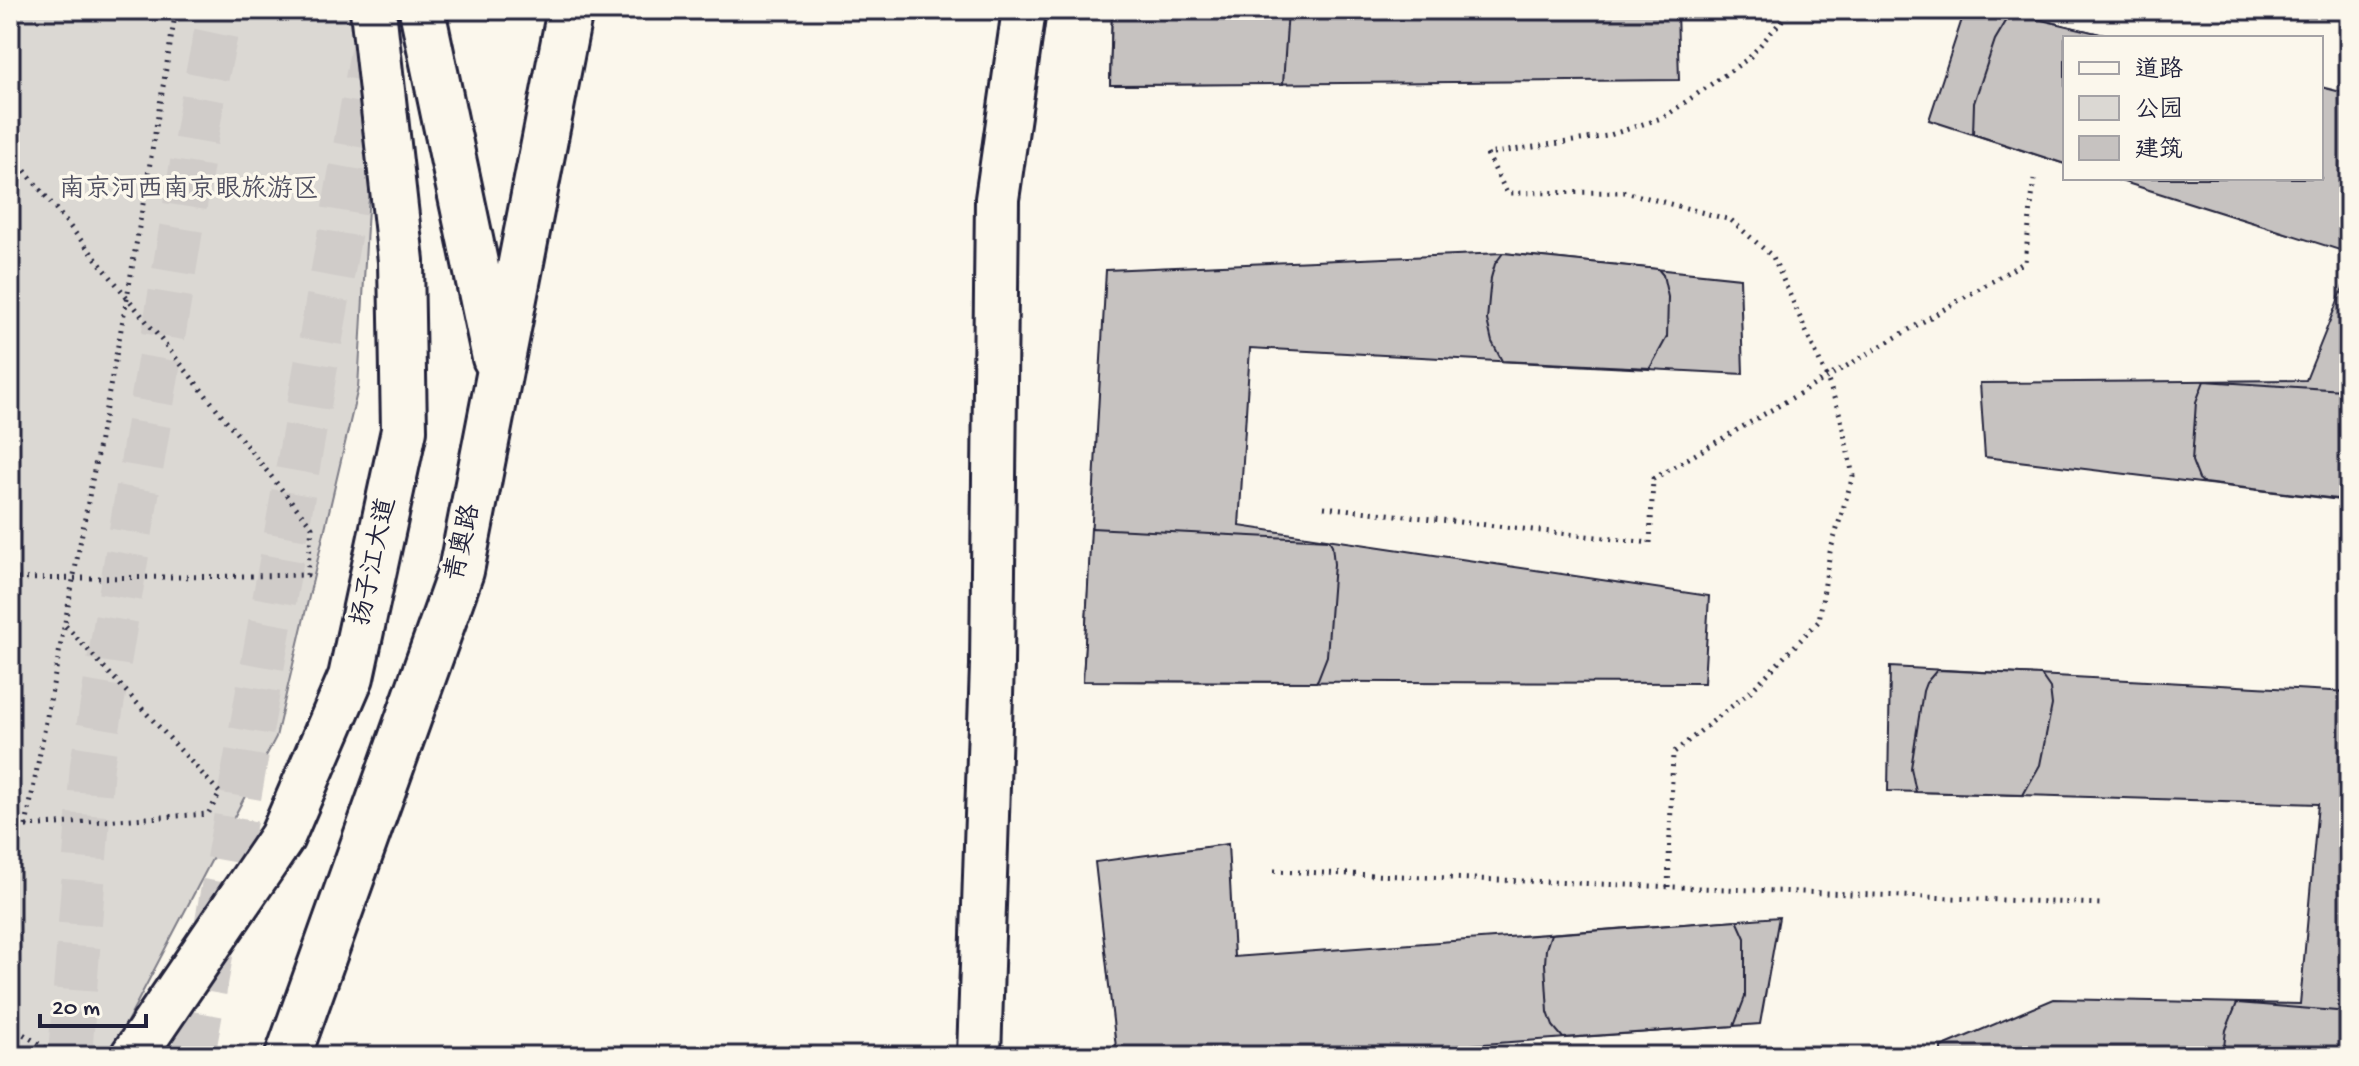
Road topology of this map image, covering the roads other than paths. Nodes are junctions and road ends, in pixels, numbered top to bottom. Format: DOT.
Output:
graph roads {
  1 [pos="373,10"];
  2 [pos="422,10"];
  3 [pos="570,10"];
  4 [pos="1024,10"];
  5 [pos="499,376"];
  6 [pos="133,1056"];
  7 [pos="288,1056"];
  8 [pos="979,1056"];
  1 -- 6 [label="street, 扬子江大道"];
  2 -- 5 [label="street"];
  3 -- 5 [label="street, 青奥路"];
  4 -- 8 [label="street"];
  5 -- 7 [label="street, 青奥路"];
}
